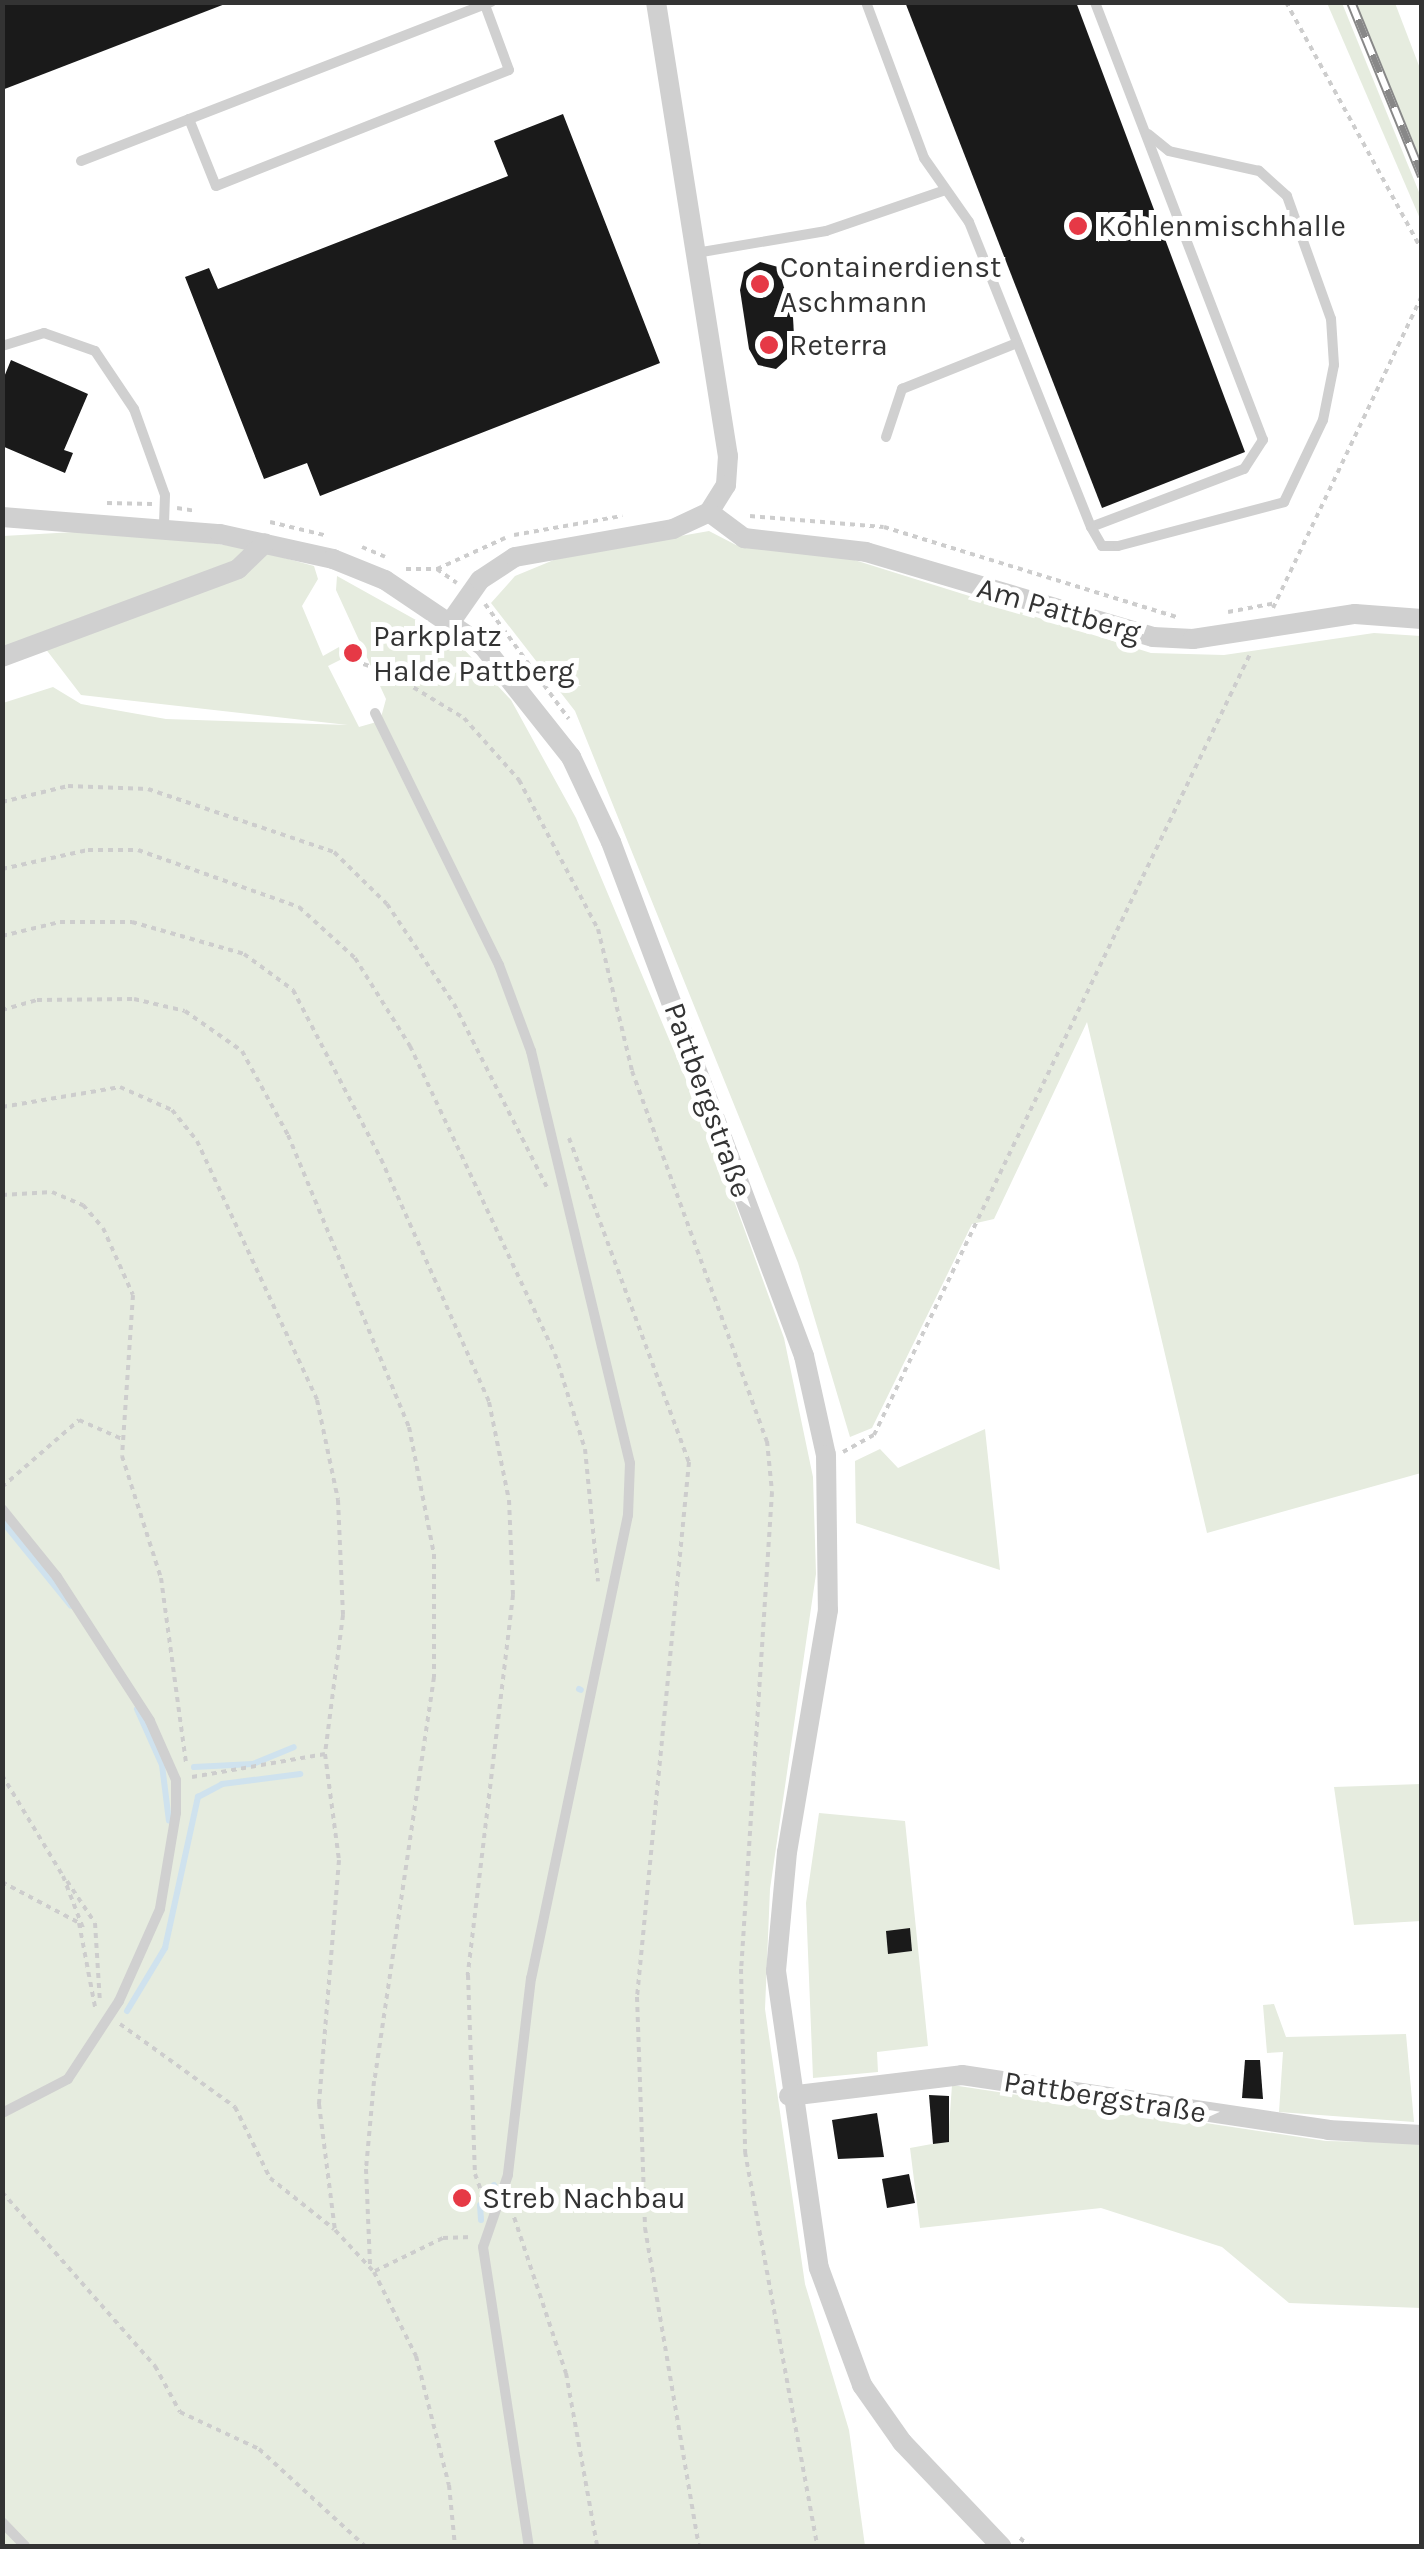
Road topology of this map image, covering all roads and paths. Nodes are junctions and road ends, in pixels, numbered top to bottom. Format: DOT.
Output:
graph roads {
  1 [pos="656,2"];
  2 [pos="866,2"];
  3 [pos="1094,2"];
  4 [pos="1286,2"];
  5 [pos="488,4"];
  6 [pos="189,119"];
  7 [pos="1144,130"];
  8 [pos="81,161"];
  9 [pos="943,190"];
  10 [pos="1422,250"];
  11 [pos="696,253"];
  12 [pos="1422,296"];
  13 [pos="1017,343"];
  14 [pos="2,346"];
  15 [pos="886,436"];
  16 [pos="712,509"];
  17 [pos="2,517"];
  18 [pos="164,526"];
  19 [pos="1091,527"];
  20 [pos="265,543"];
  21 [pos="437,568"];
  22 [pos="470,592"];
  23 [pos="1211,618"];
  24 [pos="1422,619"];
  25 [pos="452,620"];
  26 [pos="1185,620"];
  27 [pos="1261,629"];
  28 [pos="2,657"];
  29 [pos="354,661"];
  30 [pos="375,713"];
  31 [pos="573,727"];
  32 [pos="2,802"];
  33 [pos="2,869"];
  34 [pos="2,936"];
  35 [pos="2,1010"];
  36 [pos="547,1105"];
  37 [pos="2,1107"];
  38 [pos="2,1195"];
  39 [pos="569,1198"];
  40 [pos="842,1435"];
  41 [pos="124,1439"];
  42 [pos="836,1454"];
  43 [pos="846,1471"];
  44 [pos="2,1487"];
  45 [pos="2,1509"];
  46 [pos="604,1625"];
  47 [pos="326,1754"];
  48 [pos="2,1775"];
  49 [pos="176,1780"];
  50 [pos="63,1876"];
  51 [pos="2,1882"];
  52 [pos="84,1932"];
  53 [pos="94,1989"];
  54 [pos="99,1995"];
  55 [pos="108,2018"];
  56 [pos="95,2036"];
  57 [pos="788,2096"];
  58 [pos="2,2113"];
  59 [pos="1422,2135"];
  60 [pos="2,2192"];
  61 [pos="510,2206"];
  62 [pos="492,2217"];
  63 [pos="335,2230"];
  64 [pos="487,2236"];
  65 [pos="370,2265"];
  66 [pos="374,2272"];
  67 [pos="2,2522"];
  68 [pos="1006,2538"];
  69 [pos="24,2546"];
  70 [pos="365,2546"];
  71 [pos="455,2546"];
  72 [pos="528,2546"];
  73 [pos="597,2546"];
  74 [pos="699,2546"];
  75 [pos="817,2546"];
  76 [pos="1029,2546"];
  1 -- 11 [label="street"];
  2 -- 9 [label="lane"];
  3 -- 7 [label="lane"];
  4 -- 10 [label="path"];
  5 -- 6 [label="lane"];
  5 -- 6 [label="lane"];
  6 -- 8 [label="lane"];
  7 -- 19 [label="lane"];
  7 -- 19 [label="lane"];
  9 -- 11 [label="lane"];
  9 -- 13 [label="lane"];
  11 -- 16 [label="street"];
  12 -- 23 [label="path"];
  13 -- 15 [label="lane"];
  13 -- 19 [label="lane"];
  14 -- 18 [label="lane"];
  16 -- 22 [label="street"];
  16 -- 26 [label="path"];
  16 -- 27 [label="street, Am Pattberg"];
  17 -- 18 [label="street, Pattbergstraße"];
  18 -- 20 [label="street, Pattbergstraße"];
  20 -- 25 [label="street, Pattbergstraße"];
  20 -- 28 [label="street"];
  21 -- 22 [label="path"];
  22 -- 25 [label="street"];
  22 -- 31 [label="path"];
  24 -- 27 [label="street, Am Pattberg"];
  25 -- 42 [label="street, Pattbergstraße"];
  27 -- 42 [label="path"];
  29 -- 75 [label="path"];
  30 -- 36 [label="lane"];
  32 -- 39 [label="path"];
  33 -- 46 [label="path"];
  34 -- 62 [label="path"];
  35 -- 65 [label="path"];
  36 -- 39 [label="lane"];
  36 -- 74 [label="path"];
  37 -- 47 [label="path"];
  38 -- 41 [label="path"];
  39 -- 46 [label="lane"];
  40 -- 42 [label="path"];
  41 -- 44 [label="path"];
  41 -- 49 [label="path"];
  42 -- 43 [label="path"];
  42 -- 57 [label="street, Pattbergstraße"];
  45 -- 49 [label="lane"];
  46 -- 62 [label="lane"];
  47 -- 49 [label="path"];
  47 -- 63 [label="path"];
  48 -- 50 [label="path"];
  49 -- 55 [label="lane"];
  50 -- 52 [label="path"];
  50 -- 54 [label="path"];
  51 -- 52 [label="path"];
  52 -- 53 [label="path"];
  53 -- 54 [label="path"];
  53 -- 56 [label="path"];
  54 -- 55 [label="path"];
  55 -- 56 [label="lane"];
  55 -- 63 [label="path"];
  56 -- 58 [label="lane"];
  57 -- 59 [label="street, Pattbergstraße"];
  57 -- 68 [label="street, Pattbergstraße"];
  60 -- 70 [label="path"];
  61 -- 73 [label="path"];
  62 -- 64 [label="lane"];
  63 -- 65 [label="path"];
  64 -- 66 [label="path"];
  64 -- 72 [label="lane"];
  65 -- 66 [label="path"];
  66 -- 71 [label="path"];
  67 -- 69 [label="lane"];
  68 -- 76 [label="path"];
}
